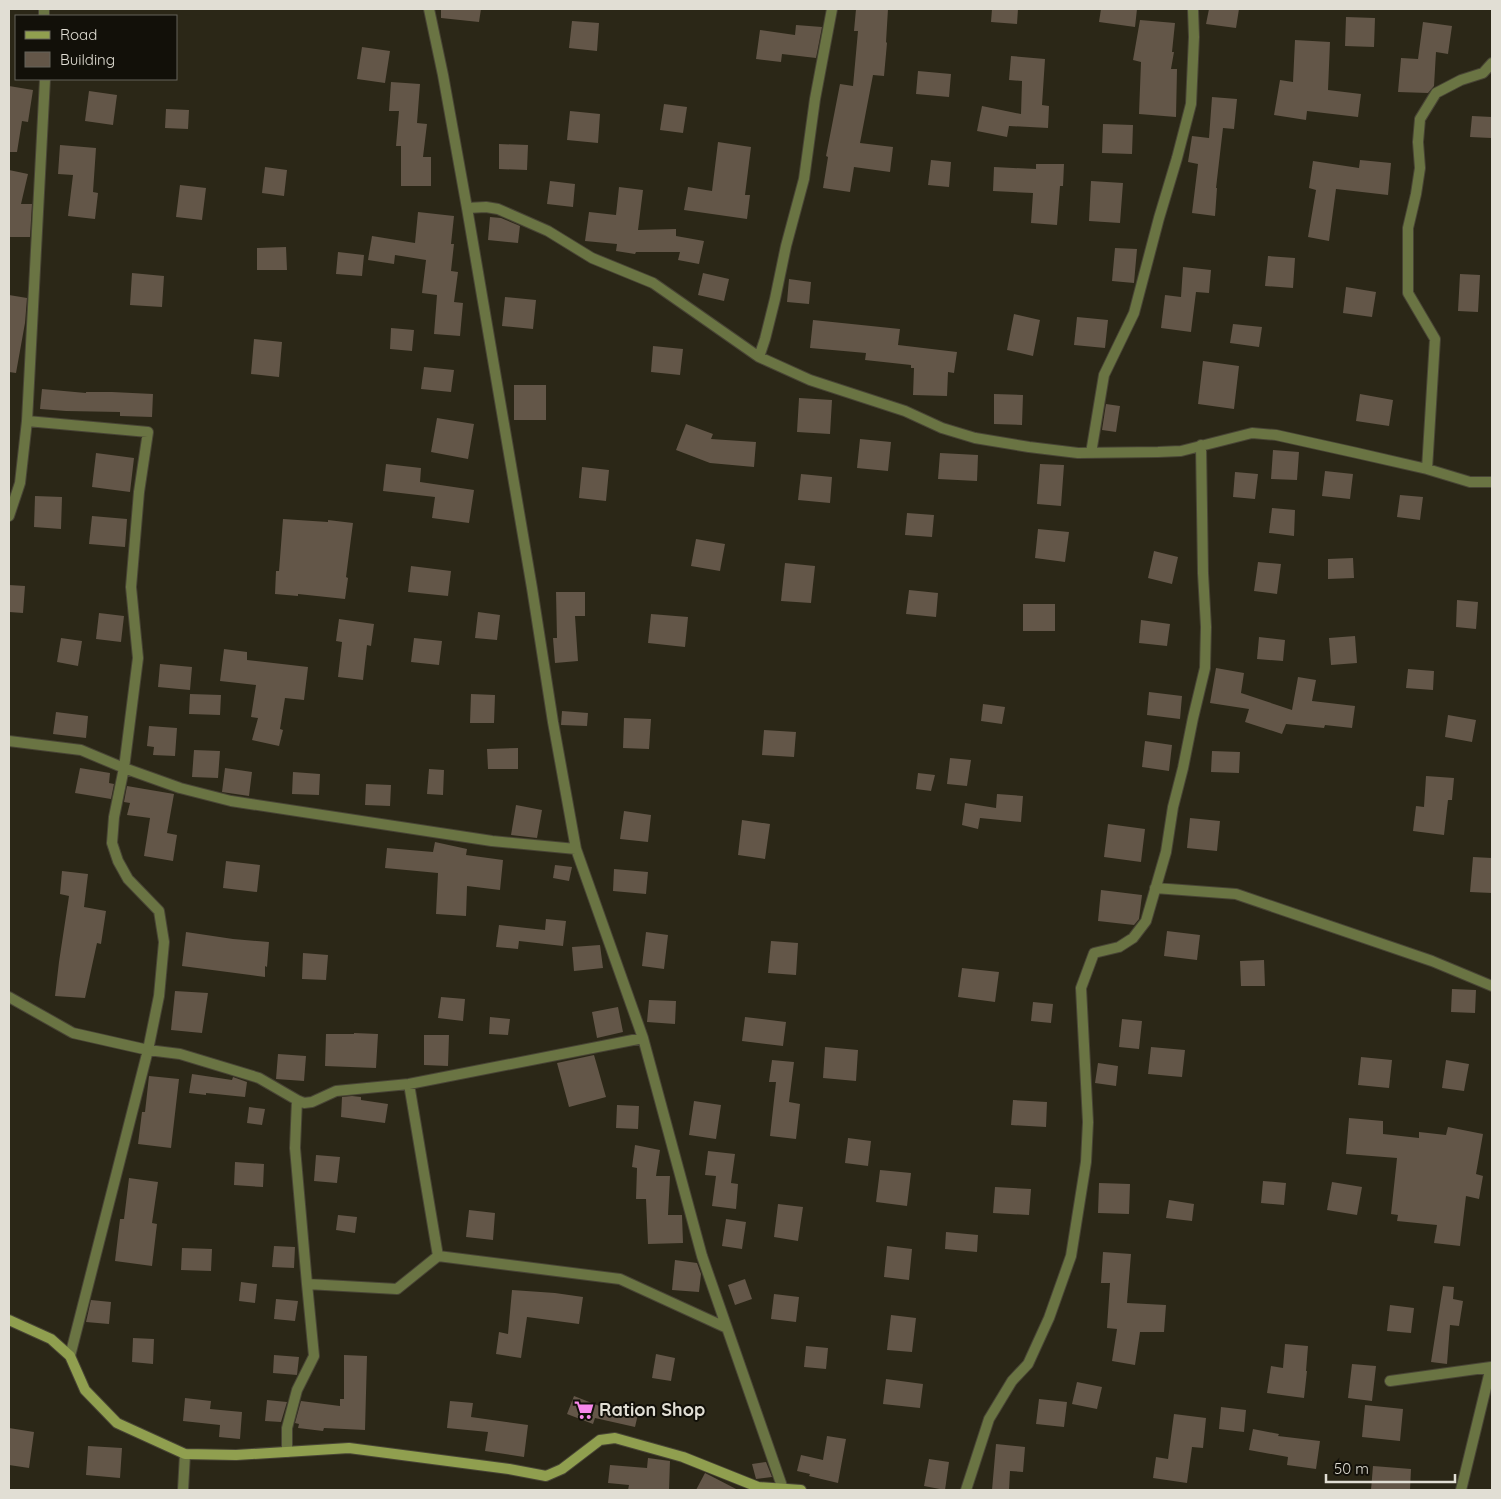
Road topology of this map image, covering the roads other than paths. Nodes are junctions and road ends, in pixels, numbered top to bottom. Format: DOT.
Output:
graph roads {
  1 [pos="429,9"];
  2 [pos="832,9"];
  3 [pos="1193,9"];
  4 [pos="1492,63"];
  5 [pos="45,80"];
  6 [pos="468,208"];
  7 [pos="759,357"];
  8 [pos="27,421"];
  9 [pos="1201,445"];
  10 [pos="1091,453"];
  11 [pos="1427,470"];
  12 [pos="1492,482"];
  13 [pos="9,516"];
  14 [pos="9,741"];
  15 [pos="124,768"];
  16 [pos="576,849"];
  17 [pos="1155,888"];
  18 [pos="1492,986"];
  19 [pos="9,997"];
  20 [pos="644,1038"];
  21 [pos="148,1050"];
  22 [pos="409,1084"];
  23 [pos="297,1100"];
  24 [pos="438,1256"];
  25 [pos="307,1284"];
  26 [pos="9,1320"];
  27 [pos="727,1328"];
  28 [pos="70,1356"];
  29 [pos="1491,1366"];
  30 [pos="1390,1381"];
  31 [pos="286,1452"];
  32 [pos="185,1454"];
  33 [pos="764,1489"];
  34 [pos="784,1489"];
  35 [pos="182,1490"];
  36 [pos="800,1490"];
  37 [pos="966,1490"];
  38 [pos="1461,1490"];
  1 -- 6 [label="street"];
  2 -- 7 [label="street"];
  3 -- 10 [label="street"];
  4 -- 11 [label="street"];
  5 -- 8 [label="street"];
  6 -- 7 [label="street"];
  6 -- 16 [label="street"];
  7 -- 10 [label="street"];
  8 -- 13 [label="street"];
  8 -- 15 [label="street"];
  9 -- 10 [label="street"];
  9 -- 11 [label="street"];
  9 -- 17 [label="street"];
  11 -- 12 [label="street"];
  14 -- 15 [label="street"];
  15 -- 16 [label="street"];
  15 -- 21 [label="street"];
  16 -- 20 [label="street"];
  17 -- 18 [label="street"];
  17 -- 37 [label="street"];
  19 -- 21 [label="street"];
  20 -- 22 [label="street"];
  20 -- 27 [label="street"];
  21 -- 23 [label="street"];
  21 -- 28 [label="street"];
  22 -- 23 [label="street"];
  22 -- 24 [label="street"];
  23 -- 25 [label="street"];
  24 -- 25 [label="street"];
  24 -- 27 [label="street"];
  25 -- 31 [label="street"];
  26 -- 28 [label="main road"];
  27 -- 34 [label="street"];
  28 -- 32 [label="main road"];
  29 -- 30 [label="street"];
  29 -- 38 [label="street"];
  31 -- 32 [label="main road"];
  31 -- 33 [label="main road"];
  32 -- 35 [label="street"];
  33 -- 34 [label="main road"];
  34 -- 36 [label="main road"];
}
